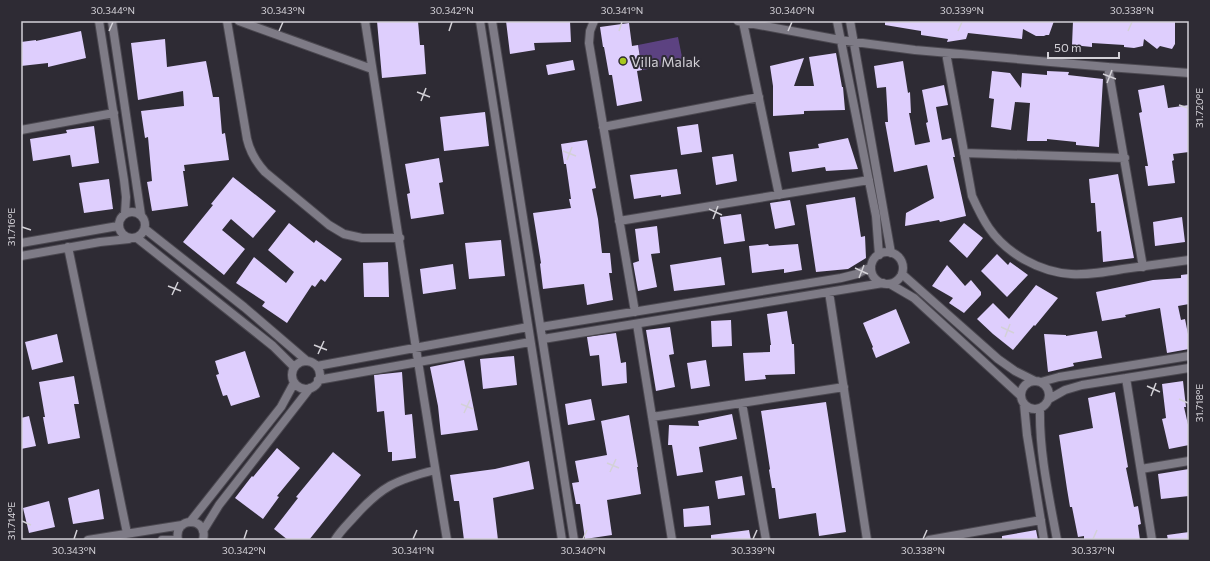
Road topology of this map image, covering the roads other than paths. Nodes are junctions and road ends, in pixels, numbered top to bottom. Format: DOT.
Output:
graph roads {
  1 [pos="99,21"];
  2 [pos="112,21"];
  3 [pos="227,21"];
  4 [pos="239,21"];
  5 [pos="365,21"];
  6 [pos="480,21"];
  7 [pos="492,21"];
  8 [pos="594,21"];
  9 [pos="837,21"];
  10 [pos="850,21"];
  11 [pos="740,22"];
  12 [pos="840,40"];
  13 [pos="854,42"];
  14 [pos="946,53"];
  15 [pos="1108,67"];
  16 [pos="372,69"];
  17 [pos="1189,72"];
  18 [pos="759,97"];
  19 [pos="114,113"];
  20 [pos="603,127"];
  21 [pos="21,130"];
  22 [pos="964,153"];
  23 [pos="1124,158"];
  24 [pos="869,180"];
  25 [pos="779,195"];
  26 [pos="520,196"];
  27 [pos="507,198"];
  28 [pos="124,214"];
  29 [pos="141,216"];
  30 [pos="619,221"];
  31 [pos="118,226"];
  32 [pos="145,228"];
  33 [pos="133,238"];
  34 [pos="400,238"];
  35 [pos="21,243"];
  36 [pos="68,247"];
  37 [pos="891,253"];
  38 [pos="879,255"];
  39 [pos="21,256"];
  40 [pos="1189,260"];
  41 [pos="872,267"];
  42 [pos="1143,267"];
  43 [pos="902,274"];
  44 [pos="887,284"];
  45 [pos="829,292"];
  46 [pos="244,307"];
  47 [pos="635,312"];
  48 [pos="235,316"];
  49 [pos="637,324"];
  50 [pos="528,327"];
  51 [pos="541,327"];
  52 [pos="543,338"];
  53 [pos="530,340"];
  54 [pos="416,348"];
  55 [pos="1189,356"];
  56 [pos="307,361"];
  57 [pos="418,362"];
  58 [pos="317,366"];
  59 [pos="294,367"];
  60 [pos="1189,368"];
  61 [pos="1126,378"];
  62 [pos="318,380"];
  63 [pos="1038,382"];
  64 [pos="294,383"];
  65 [pos="844,387"];
  66 [pos="310,388"];
  67 [pos="1049,399"];
  68 [pos="1023,400"];
  69 [pos="742,403"];
  70 [pos="1040,408"];
  71 [pos="652,417"];
  72 [pos="1189,461"];
  73 [pos="1141,469"];
  74 [pos="435,470"];
  75 [pos="565,483"];
  76 [pos="553,485"];
  77 [pos="1041,520"];
  78 [pos="186,523"];
  79 [pos="203,530"];
  80 [pos="127,534"];
  81 [pos="88,540"];
  82 [pos="162,540"];
  83 [pos="178,540"];
  84 [pos="203,540"];
  85 [pos="335,540"];
  86 [pos="447,540"];
  87 [pos="562,540"];
  88 [pos="574,540"];
  89 [pos="672,540"];
  90 [pos="766,540"];
  91 [pos="867,540"];
  92 [pos="929,540"];
  93 [pos="1044,540"];
  94 [pos="1057,540"];
  95 [pos="1152,540"];
  1 -- 19 [label="street"];
  2 -- 29 [label="street"];
  3 -- 34 [label="street"];
  4 -- 16 [label="street"];
  5 -- 16 [label="street"];
  6 -- 27 [label="street"];
  7 -- 26 [label="street"];
  8 -- 20 [label="street"];
  9 -- 12 [label="street"];
  10 -- 13 [label="street"];
  11 -- 12 [label="street"];
  11 -- 18 [label="street"];
  12 -- 13 [label="street"];
  12 -- 24 [label="street"];
  13 -- 14 [label="street"];
  13 -- 37 [label="street"];
  14 -- 15 [label="street"];
  14 -- 22 [label="street"];
  15 -- 17 [label="street"];
  15 -- 23 [label="street"];
  16 -- 34 [label="street"];
  18 -- 20 [label="street"];
  18 -- 25 [label="street"];
  19 -- 21 [label="street"];
  19 -- 28 [label="street"];
  20 -- 30 [label="street"];
  22 -- 23 [label="street"];
  22 -- 42 [label="street"];
  23 -- 42 [label="street"];
  24 -- 25 [label="street"];
  24 -- 38 [label="street"];
  25 -- 30 [label="street"];
  26 -- 27 [label="street"];
  26 -- 51 [label="street"];
  27 -- 50 [label="street"];
  28 -- 29 [label="street"];
  28 -- 31 [label="street"];
  29 -- 32 [label="street"];
  30 -- 47 [label="street"];
  31 -- 33 [label="street"];
  31 -- 35 [label="street"];
  32 -- 33 [label="street"];
  32 -- 46 [label="street"];
  33 -- 36 [label="street"];
  33 -- 48 [label="street"];
  34 -- 54 [label="street"];
  36 -- 39 [label="street"];
  36 -- 80 [label="street"];
  37 -- 38 [label="street"];
  37 -- 43 [label="street"];
  38 -- 41 [label="street"];
  40 -- 42 [label="street"];
  41 -- 44 [label="street"];
  41 -- 47 [label="street"];
  43 -- 44 [label="street"];
  43 -- 63 [label="street"];
  44 -- 45 [label="street"];
  44 -- 68 [label="street"];
  45 -- 49 [label="street"];
  45 -- 65 [label="street"];
  46 -- 48 [label="street"];
  46 -- 56 [label="street"];
  47 -- 51 [label="street"];
  48 -- 59 [label="street"];
  49 -- 52 [label="street"];
  49 -- 71 [label="street"];
  50 -- 53 [label="street"];
  50 -- 54 [label="street"];
  51 -- 52 [label="street"];
  52 -- 53 [label="street"];
  52 -- 75 [label="street"];
  53 -- 57 [label="street"];
  53 -- 76 [label="street"];
  54 -- 57 [label="street"];
  54 -- 58 [label="street"];
  55 -- 63 [label="street"];
  56 -- 58 [label="street"];
  56 -- 59 [label="street"];
  57 -- 62 [label="street"];
  57 -- 74 [label="street"];
  58 -- 62 [label="street"];
  59 -- 64 [label="street"];
  60 -- 61 [label="street"];
  61 -- 67 [label="street"];
  61 -- 73 [label="street"];
  62 -- 66 [label="street"];
  63 -- 67 [label="street"];
  63 -- 68 [label="street"];
  64 -- 66 [label="street"];
  64 -- 78 [label="street"];
  65 -- 69 [label="street"];
  65 -- 91 [label="street"];
  66 -- 79 [label="street"];
  67 -- 70 [label="street"];
  68 -- 70 [label="street"];
  68 -- 77 [label="street"];
  69 -- 71 [label="street"];
  69 -- 90 [label="street"];
  70 -- 94 [label="street"];
  71 -- 89 [label="street"];
  72 -- 73 [label="street"];
  73 -- 95 [label="street"];
  74 -- 85 [label="street"];
  74 -- 86 [label="street"];
  75 -- 76 [label="street"];
  75 -- 88 [label="street"];
  76 -- 87 [label="street"];
  77 -- 92 [label="street"];
  77 -- 93 [label="street"];
  78 -- 79 [label="street"];
  78 -- 80 [label="street"];
  78 -- 83 [label="street"];
  79 -- 84 [label="street"];
  80 -- 81 [label="street"];
  82 -- 83 [label="street"];
}
